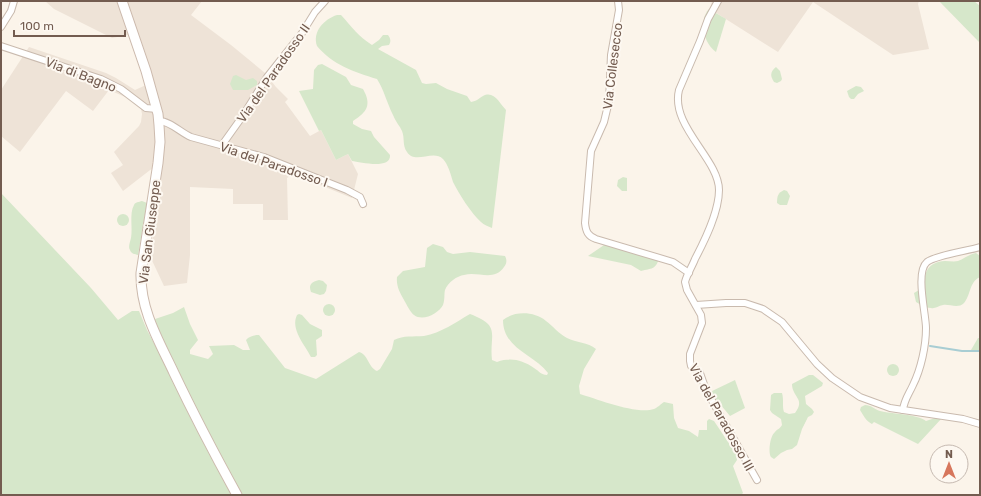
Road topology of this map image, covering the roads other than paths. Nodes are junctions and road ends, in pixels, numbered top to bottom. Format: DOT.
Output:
graph roads {
  1 [pos="14,1"];
  2 [pos="122,1"];
  3 [pos="325,1"];
  4 [pos="618,1"];
  5 [pos="718,1"];
  6 [pos="1,26"];
  7 [pos="1,46"];
  8 [pos="156,109"];
  9 [pos="159,121"];
  10 [pos="222,145"];
  11 [pos="363,204"];
  12 [pos="980,247"];
  13 [pos="689,273"];
  14 [pos="696,306"];
  15 [pos="903,410"];
  16 [pos="980,424"];
  17 [pos="757,480"];
  18 [pos="237,495"];
  1 -- 6 [label="street"];
  2 -- 8 [label="main road, Via San Giuseppe"];
  3 -- 10 [label="street, Via del Paradosso II"];
  4 -- 13 [label="street, Via Collesecco"];
  5 -- 13 [label="street, Via del Paradosso III"];
  7 -- 8 [label="street, Via di Bagno"];
  8 -- 9 [label="main road, Via San Giuseppe"];
  9 -- 10 [label="street, Via del Paradosso I"];
  9 -- 18 [label="main road, Via San Giuseppe"];
  10 -- 11 [label="street, Via del Paradosso I"];
  12 -- 15 [label="street"];
  13 -- 14 [label="street, Via del Paradosso III"];
  14 -- 15 [label="street"];
  14 -- 17 [label="street, Via del Paradosso III"];
  15 -- 16 [label="street"];
}
